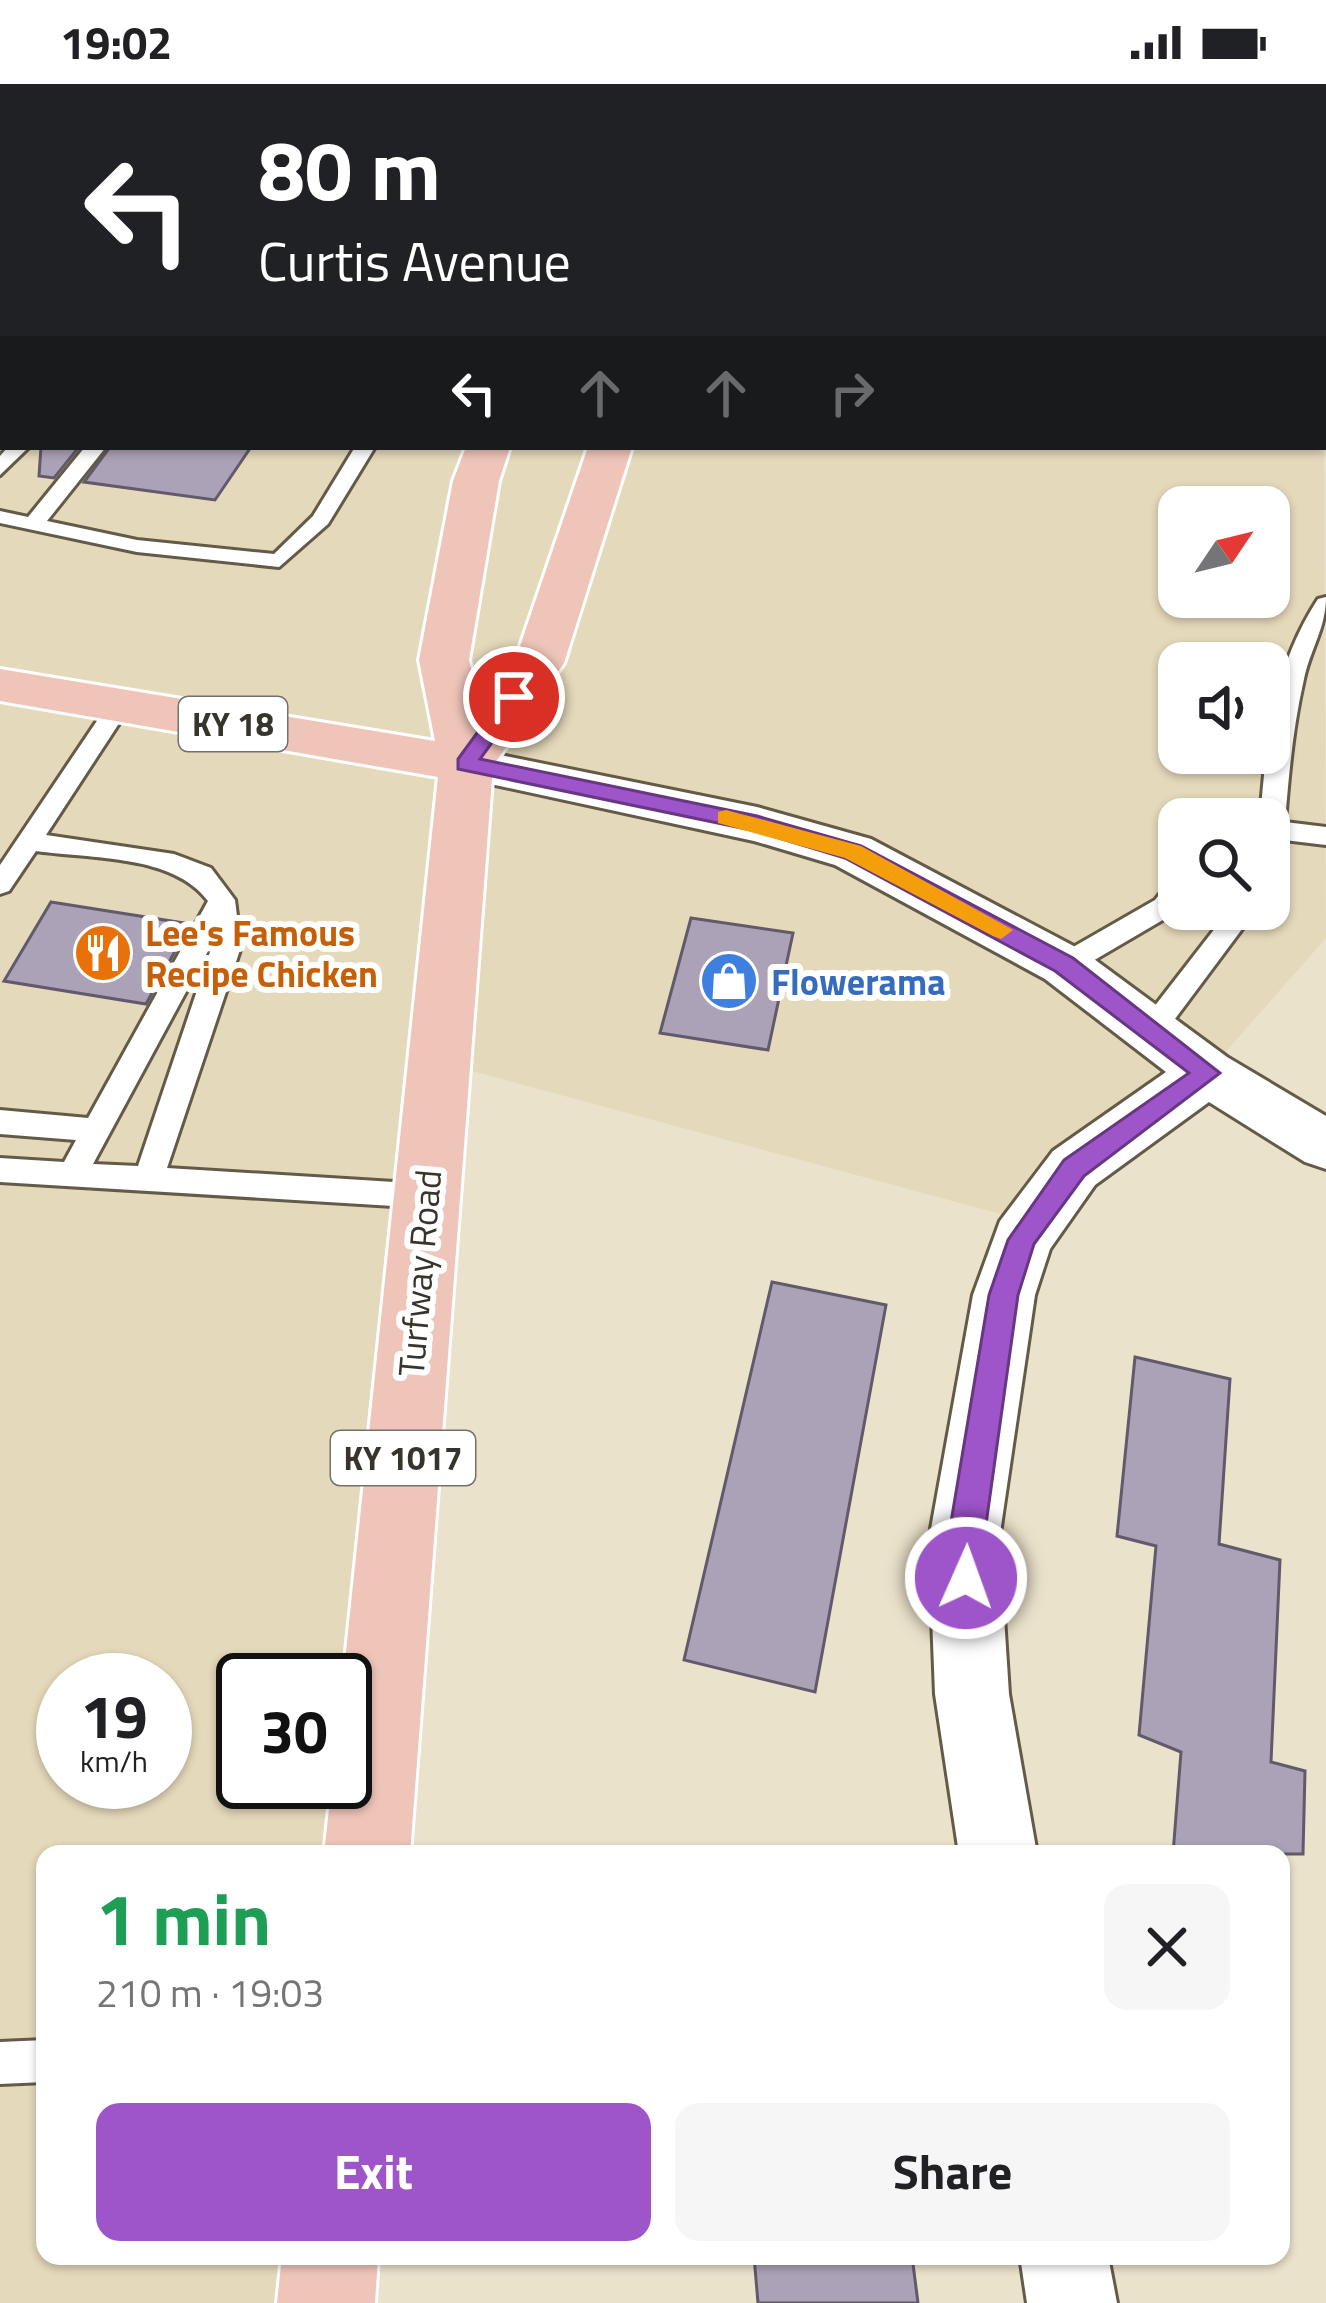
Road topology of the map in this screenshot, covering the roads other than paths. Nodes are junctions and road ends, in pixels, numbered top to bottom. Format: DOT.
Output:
graph roads {
  1 [pos="94,450"];
  2 [pos="363,450"];
  3 [pos="487,450"];
  4 [pos="609,450"];
  5 [pos="0,517"];
  6 [pos="33,524"];
  7 [pos="1326,604"];
  8 [pos="0,685"];
  9 [pos="119,704"];
  10 [pos="466,764"];
  11 [pos="1274,798"];
  12 [pos="1290,831"];
  13 [pos="1326,836"];
  14 [pos="15,851"];
  15 [pos="0,885"];
  16 [pos="221,900"];
  17 [pos="1158,910"];
  18 [pos="1228,930"];
  19 [pos="1064,965"];
  20 [pos="1150,1032"];
  21 [pos="1208,1073"];
  22 [pos="0,1122"];
  23 [pos="94,1130"];
  24 [pos="1326,1145"];
  25 [pos="0,1170"];
  26 [pos="72,1174"];
  27 [pos="148,1179"];
  28 [pos="426,1196"];
  29 [pos="368,1845"];
  30 [pos="996,1845"];
  31 [pos="36,2061"];
  32 [pos="0,2063"];
  33 [pos="329,2265"];
  34 [pos="1066,2265"];
  35 [pos="326,2303"];
  36 [pos="1072,2303"];
  1 -- 6 [label="lane"];
  2 -- 6 [label="lane"];
  3 -- 10 [label="main road, Turfway Road / KY 1017"];
  4 -- 10 [label="main road"];
  5 -- 6 [label="lane"];
  7 -- 11 [label="lane"];
  8 -- 9 [label="main road, KY 18"];
  9 -- 10 [label="main road, KY 18"];
  9 -- 14 [label="lane"];
  10 -- 19 [label="street"];
  10 -- 28 [label="main road, Turfway Road / KY 1017"];
  12 -- 13 [label="lane"];
  14 -- 15 [label="lane"];
  14 -- 16 [label="lane"];
  16 -- 23 [label="lane"];
  16 -- 27 [label="lane"];
  17 -- 19 [label="lane"];
  18 -- 20 [label="lane"];
  19 -- 20 [label="street"];
  20 -- 21 [label="street"];
  21 -- 24 [label="street"];
  21 -- 30 [label="street"];
  22 -- 23 [label="lane"];
  23 -- 26 [label="lane"];
  25 -- 26 [label="lane"];
  26 -- 27 [label="lane"];
  27 -- 28 [label="lane"];
  28 -- 29 [label="main road, Turfway Road / KY 1017"];
  31 -- 32 [label="lane"];
  33 -- 35 [label="main road"];
  34 -- 36 [label="street"];
}
